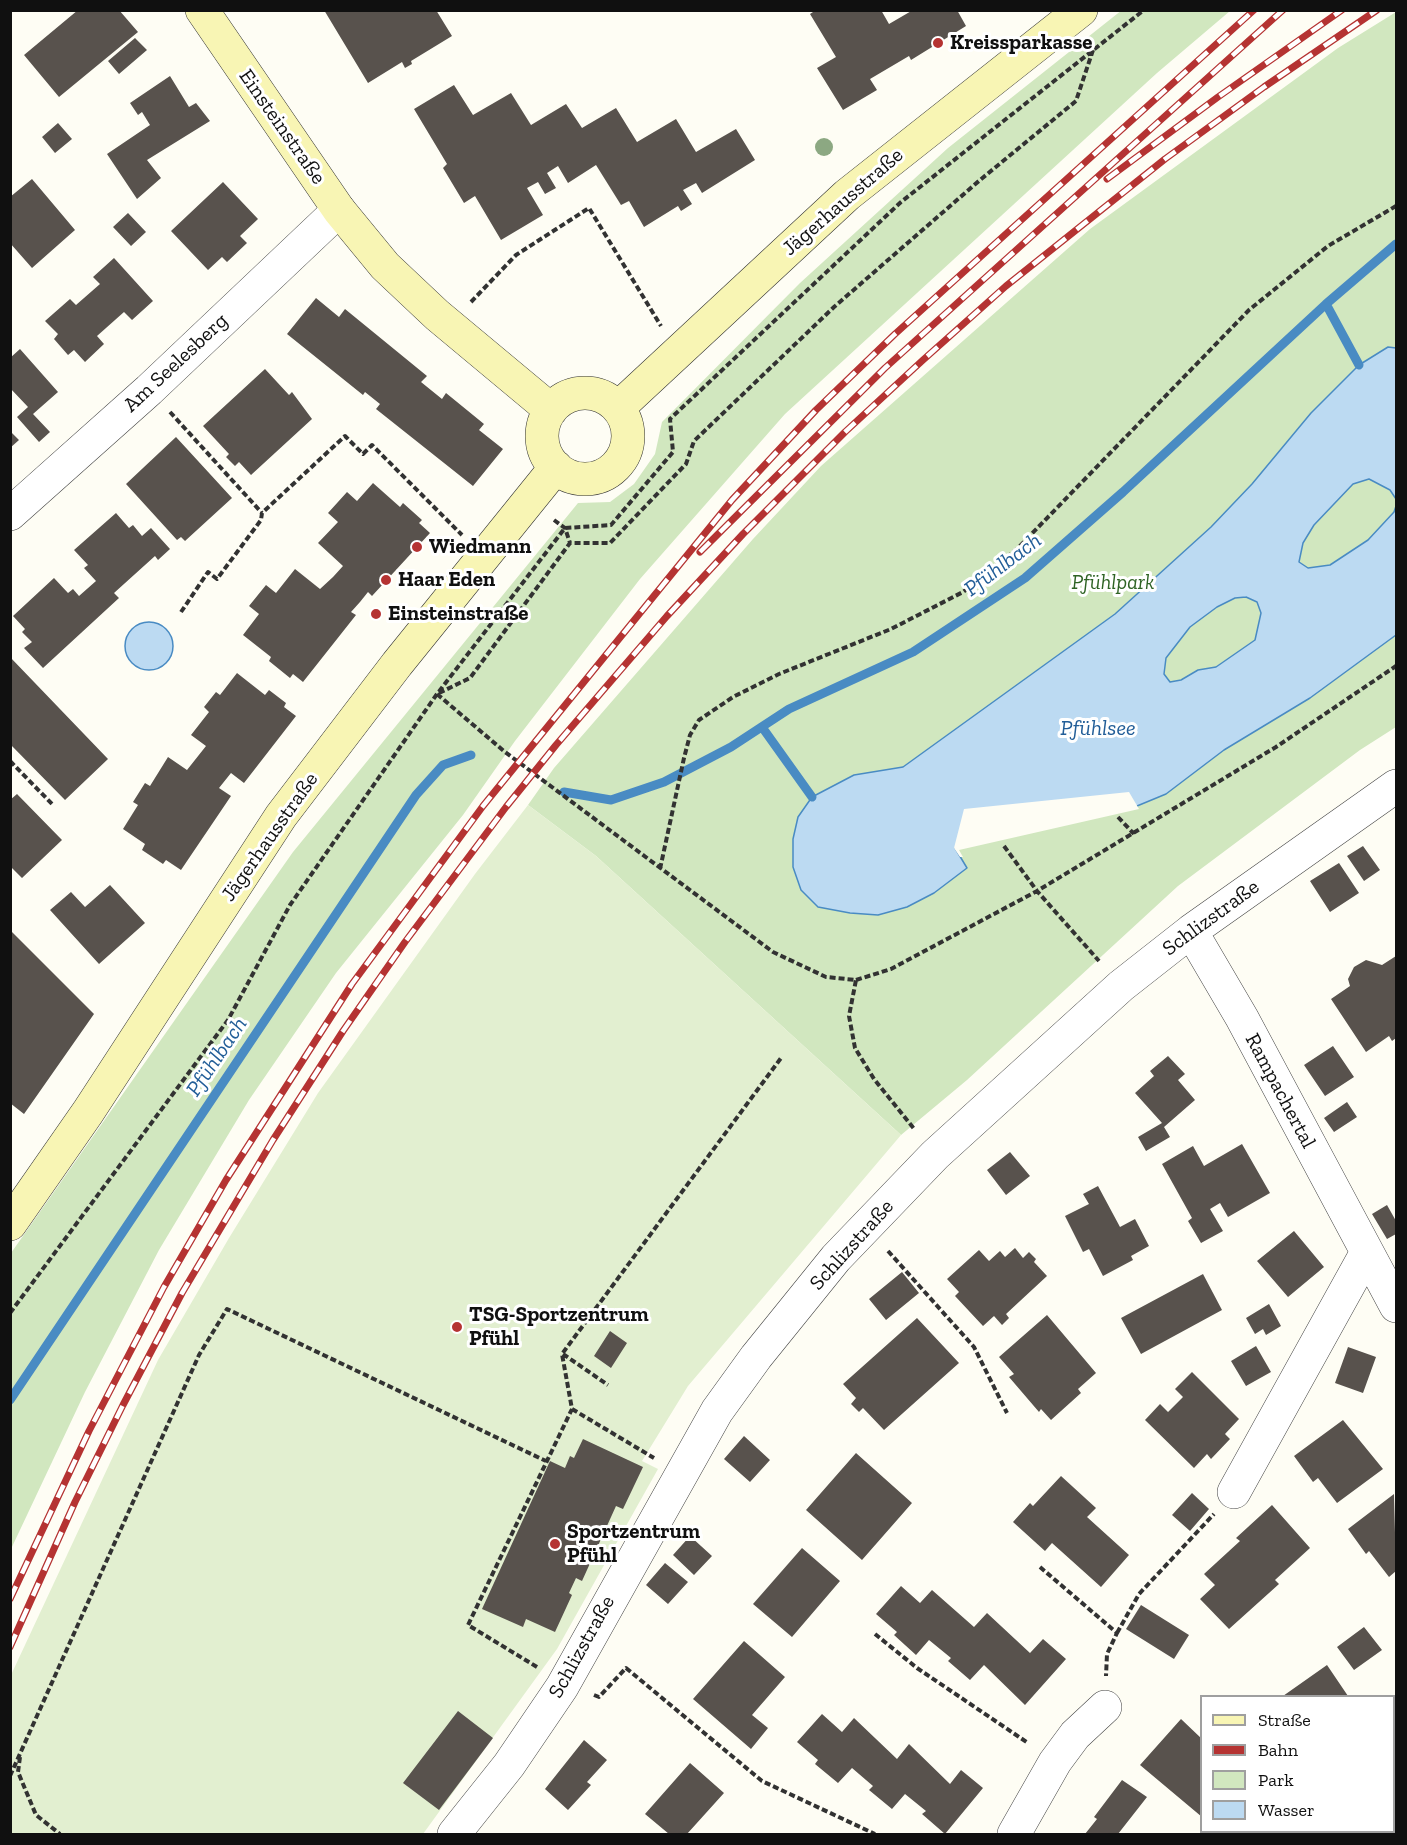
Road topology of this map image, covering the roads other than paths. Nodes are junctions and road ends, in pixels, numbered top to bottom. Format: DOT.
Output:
graph roads {
  1 [pos="202,10"];
  2 [pos="1081,10"];
  3 [pos="339,210"];
  4 [pos="618,408"];
  5 [pos="551,410"];
  6 [pos="556,467"];
  7 [pos="10,514"];
  8 [pos="1396,786"];
  9 [pos="1191,931"];
  10 [pos="10,1224"];
  11 [pos="1367,1252"];
  12 [pos="1396,1306"];
  13 [pos="1234,1492"];
  14 [pos="1105,1707"];
  15 [pos="454,1834"];
  16 [pos="1014,1834"];
  1 -- 3 [label="street, Einsteinstraße"];
  2 -- 4 [label="street, Jägerhausstraße"];
  3 -- 5 [label="street, Einsteinstraße"];
  3 -- 7 [label="street, Am Seelesberg"];
  4 -- 5 [label="street"];
  4 -- 6 [label="street"];
  5 -- 6 [label="street"];
  6 -- 10 [label="street, Jägerhausstraße"];
  8 -- 9 [label="street, Schlizstraße"];
  9 -- 11 [label="street, Rampachertal"];
  9 -- 15 [label="street, Schlizstraße"];
  11 -- 12 [label="street, Rampachertal"];
  11 -- 13 [label="street"];
  14 -- 16 [label="street"];
}
